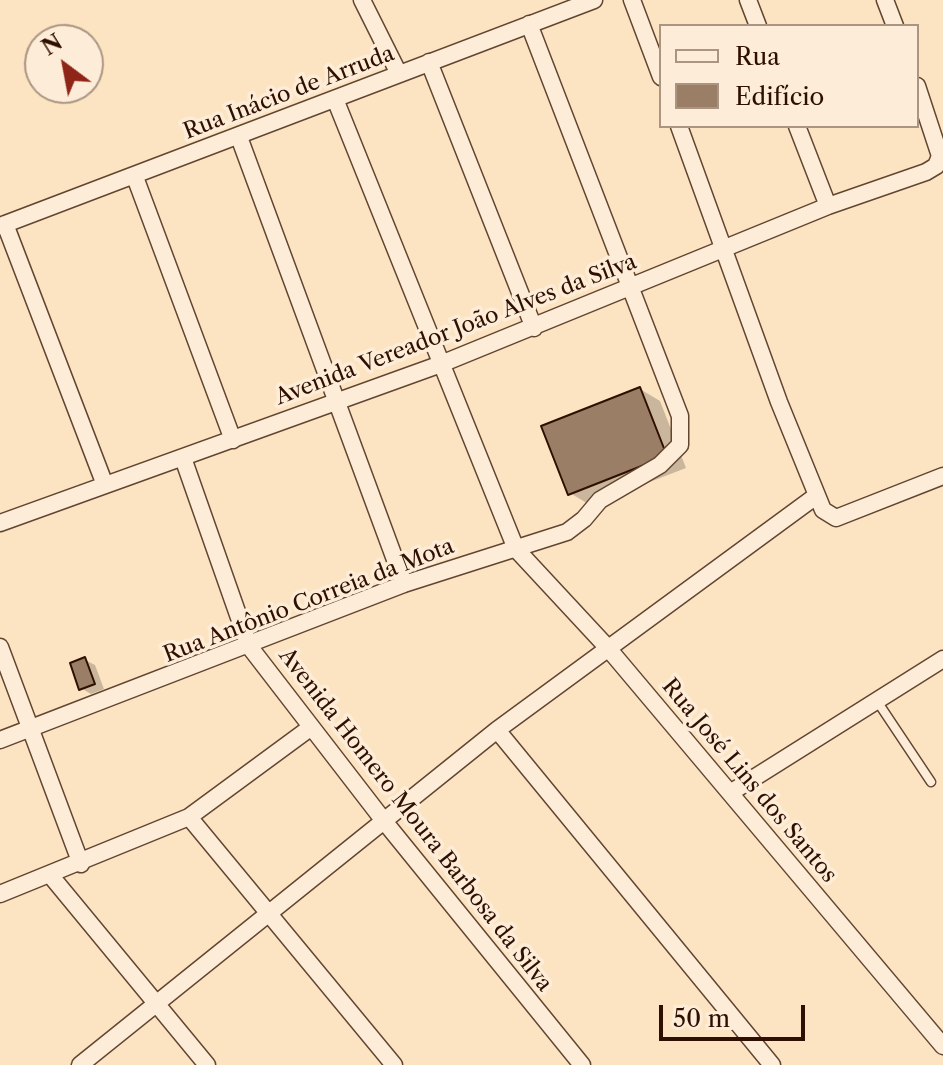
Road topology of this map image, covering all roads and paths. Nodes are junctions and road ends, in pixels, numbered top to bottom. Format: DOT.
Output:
graph roads {
  1 [pos="362,0"];
  2 [pos="594,0"];
  3 [pos="632,0"];
  4 [pos="748,0"];
  5 [pos="885,0"];
  6 [pos="529,24"];
  7 [pos="757,24"];
  8 [pos="894,24"];
  9 [pos="429,62"];
  10 [pos="659,72"];
  11 [pos="399,74"];
  12 [pos="919,92"];
  13 [pos="335,99"];
  14 [pos="680,128"];
  15 [pos="798,128"];
  16 [pos="239,137"];
  17 [pos="941,164"];
  18 [pos="135,177"];
  19 [pos="828,206"];
  20 [pos="2,225"];
  21 [pos="724,247"];
  22 [pos="631,286"];
  23 [pos="534,328"];
  24 [pos="441,364"];
  25 [pos="338,403"];
  26 [pos="233,440"];
  27 [pos="183,458"];
  28 [pos="943,476"];
  29 [pos="105,485"];
  30 [pos="816,496"];
  31 [pos="0,523"];
  32 [pos="516,549"];
  33 [pos="404,584"];
  34 [pos="249,646"];
  35 [pos="0,647"];
  36 [pos="607,647"];
  37 [pos="943,659"];
  38 [pos="877,701"];
  39 [pos="310,728"];
  40 [pos="29,729"];
  41 [pos="497,730"];
  42 [pos="0,740"];
  43 [pos="931,782"];
  44 [pos="730,793"];
  45 [pos="189,817"];
  46 [pos="384,821"];
  47 [pos="81,864"];
  48 [pos="51,876"];
  49 [pos="0,894"];
  50 [pos="268,913"];
  51 [pos="154,1003"];
  52 [pos="940,1036"];
  53 [pos="80,1065"];
  54 [pos="207,1065"];
  55 [pos="394,1065"];
  56 [pos="582,1065"];
  57 [pos="772,1065"];
  1 -- 11 [label="street"];
  2 -- 6 [label="street, Rua Inácio de Arruda"];
  3 -- 10 [label="street"];
  4 -- 7 [label="street"];
  5 -- 8 [label="street"];
  6 -- 9 [label="street, Rua Inácio de Arruda"];
  6 -- 22 [label="street, Rua Antônio Correia da Mota"];
  9 -- 11 [label="street, Rua Inácio de Arruda"];
  9 -- 23 [label="street"];
  11 -- 13 [label="street, Rua Inácio de Arruda"];
  12 -- 17 [label="street"];
  13 -- 16 [label="street, Rua Inácio de Arruda"];
  13 -- 24 [label="street"];
  14 -- 21 [label="street"];
  15 -- 19 [label="street"];
  16 -- 18 [label="street, Rua Inácio de Arruda"];
  16 -- 25 [label="street"];
  17 -- 19 [label="street, Avenida Vereador João Alves da Silva"];
  18 -- 20 [label="street, Rua Inácio de Arruda"];
  18 -- 26 [label="street"];
  19 -- 21 [label="street, Avenida Vereador João Alves da Silva"];
  20 -- 29 [label="street"];
  21 -- 22 [label="street, Avenida Vereador João Alves da Silva"];
  21 -- 30 [label="street"];
  22 -- 23 [label="street, Avenida Vereador João Alves da Silva"];
  22 -- 32 [label="street, Rua Antônio Correia da Mota"];
  23 -- 24 [label="street, Avenida Vereador João Alves da Silva"];
  24 -- 25 [label="street, Avenida Vereador João Alves da Silva"];
  24 -- 32 [label="street"];
  25 -- 26 [label="street, Avenida Vereador João Alves da Silva"];
  25 -- 33 [label="street"];
  26 -- 27 [label="street, Avenida Vereador João Alves da Silva"];
  27 -- 29 [label="street, Avenida Vereador João Alves da Silva"];
  27 -- 34 [label="street, Avenida Homero Moura Barbosa da Silva"];
  28 -- 30 [label="street"];
  29 -- 31 [label="street, Avenida Vereador João Alves da Silva"];
  30 -- 36 [label="street"];
  32 -- 33 [label="street, Rua Antônio Correia da Mota"];
  32 -- 36 [label="street, Rua José Lins dos Santos"];
  33 -- 34 [label="street, Rua Antônio Correia da Mota"];
  34 -- 39 [label="street, Avenida Homero Moura Barbosa da Silva"];
  34 -- 40 [label="street, Rua Antônio Correia da Mota"];
  35 -- 40 [label="street"];
  36 -- 41 [label="street"];
  36 -- 44 [label="street, Rua José Lins dos Santos"];
  37 -- 38 [label="street"];
  38 -- 43 [label="lane"];
  38 -- 44 [label="street"];
  39 -- 45 [label="street"];
  39 -- 46 [label="street, Avenida Homero Moura Barbosa da Silva"];
  40 -- 42 [label="street, Rua Antônio Correia da Mota"];
  40 -- 47 [label="street"];
  41 -- 46 [label="street"];
  41 -- 57 [label="street"];
  44 -- 52 [label="street, Rua José Lins dos Santos"];
  45 -- 47 [label="street"];
  45 -- 50 [label="street"];
  46 -- 50 [label="street"];
  46 -- 56 [label="street, Avenida Homero Moura Barbosa da Silva"];
  47 -- 48 [label="street"];
  48 -- 49 [label="street"];
  48 -- 51 [label="street"];
  50 -- 51 [label="street"];
  50 -- 55 [label="street"];
  51 -- 53 [label="street"];
  51 -- 54 [label="street"];
}
